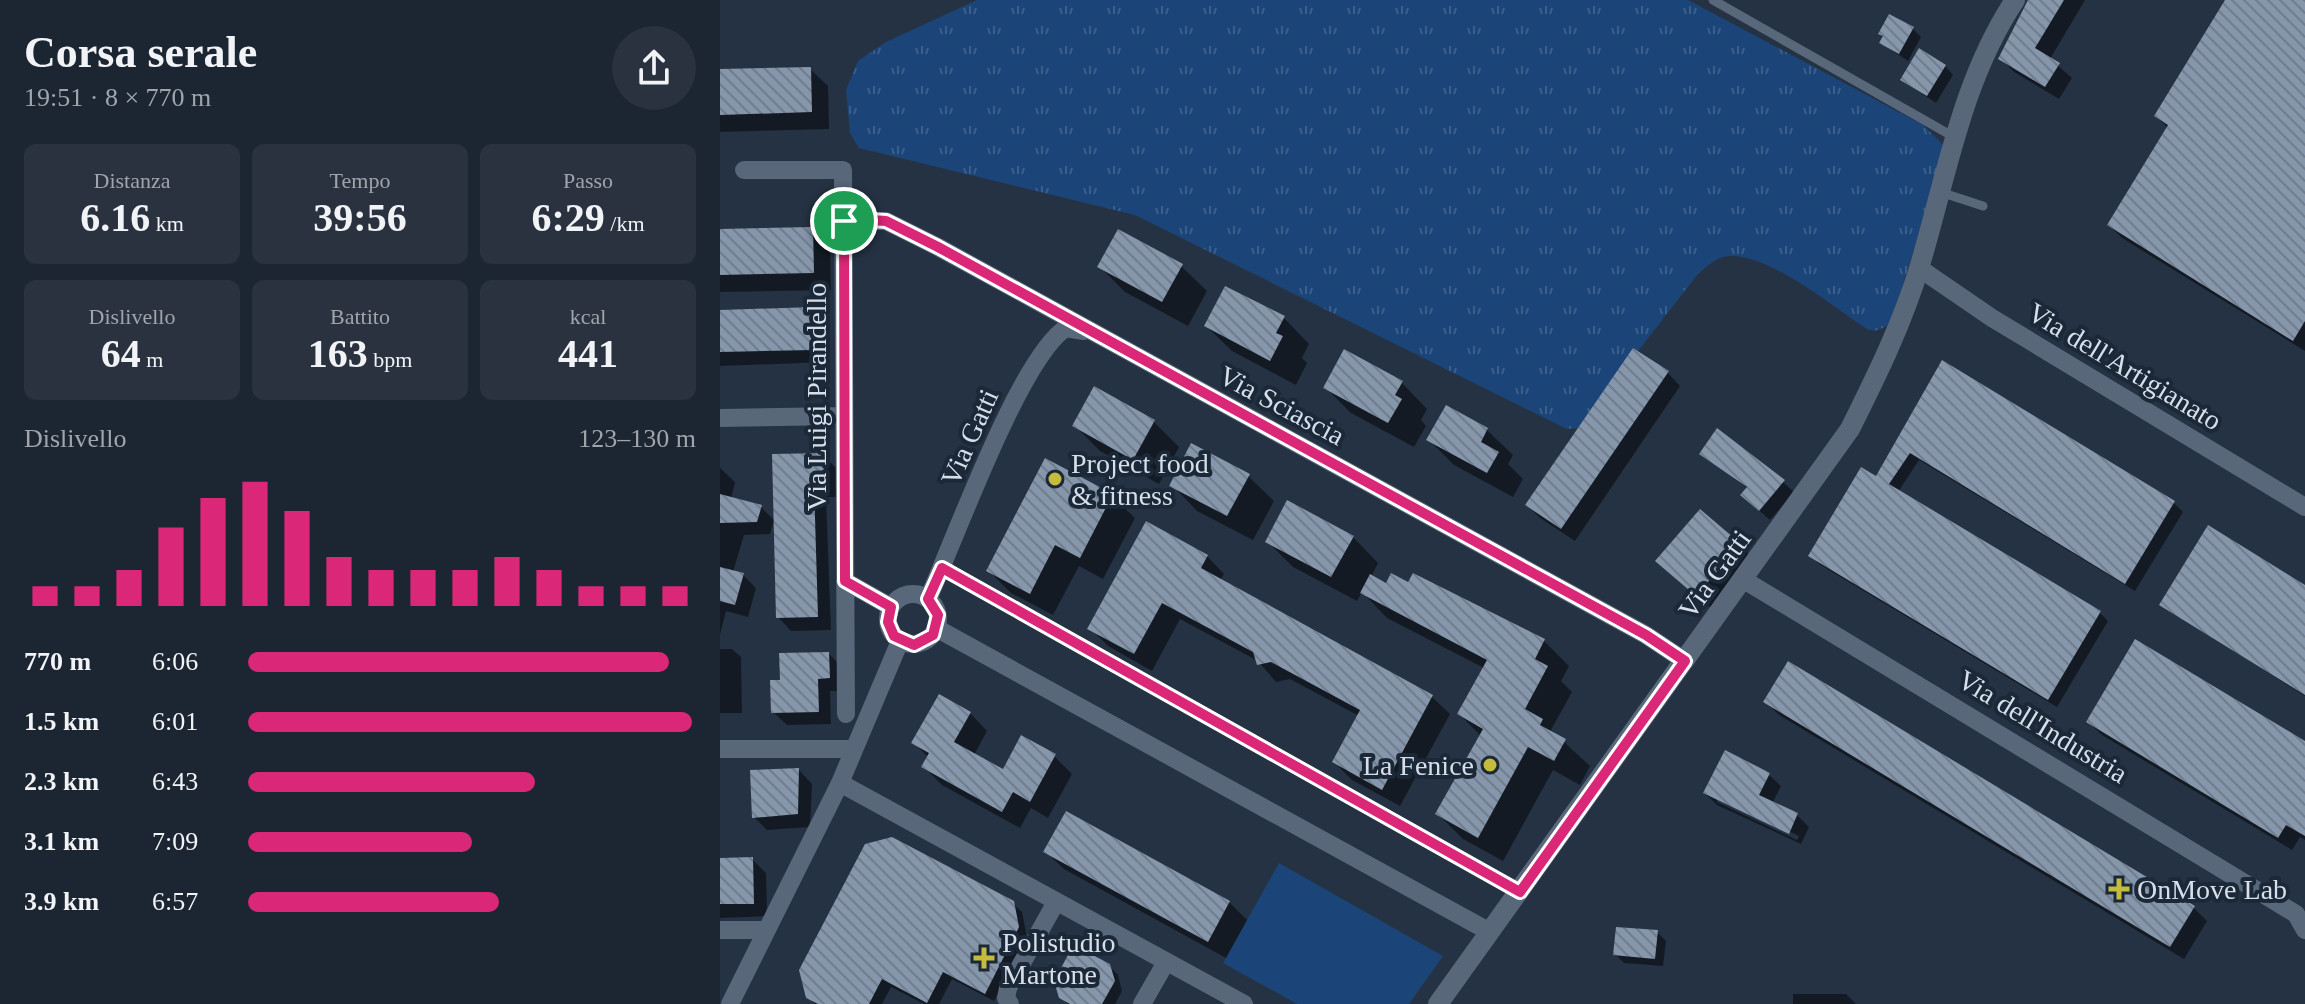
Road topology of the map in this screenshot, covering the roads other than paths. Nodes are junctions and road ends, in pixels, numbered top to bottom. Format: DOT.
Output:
graph roads {
  1 [pos="1713,0"];
  2 [pos="2015,0"];
  3 [pos="1955,138"];
  4 [pos="744,170"];
  5 [pos="1940,192"];
  6 [pos="1983,206"];
  7 [pos="844,221"];
  8 [pos="1919,268"];
  9 [pos="1088,332"];
  10 [pos="843,416"];
  11 [pos="720,418"];
  12 [pos="2305,507"];
  13 [pos="942,568"];
  14 [pos="1744,580"];
  15 [pos="845,581"];
  16 [pos="928,599"];
  17 [pos="891,607"];
  18 [pos="936,628"];
  19 [pos="900,641"];
  20 [pos="1685,661"];
  21 [pos="846,714"];
  22 [pos="720,749"];
  23 [pos="854,749"];
  24 [pos="840,783"];
  25 [pos="1520,892"];
  26 [pos="1056,902"];
  27 [pos="2302,914"];
  28 [pos="720,930"];
  29 [pos="765,930"];
  30 [pos="1490,932"];
  31 [pos="1166,962"];
  32 [pos="1439,1003"];
  33 [pos="730,1004"];
  34 [pos="1010,1004"];
  35 [pos="1142,1004"];
  36 [pos="1244,1004"];
  1 -- 3 [label="lane"];
  2 -- 3 [label="street, Via Gatti"];
  3 -- 5 [label="street, Via Gatti"];
  4 -- 7 [label="street, Via Luigi Pirandello"];
  5 -- 6 [label="lane"];
  5 -- 8 [label="street, Via Gatti"];
  7 -- 9 [label="street, Via Sciascia"];
  7 -- 10 [label="street, Via Luigi Pirandello"];
  8 -- 12 [label="street, Via dell'Artigianato"];
  8 -- 14 [label="street, Via Gatti"];
  9 -- 13 [label="street, Via Gatti"];
  9 -- 20 [label="street, Via Sciascia"];
  10 -- 11 [label="street"];
  10 -- 15 [label="street, Via Luigi Pirandello"];
  13 -- 16 [label="street, Via Gatti"];
  13 -- 25 [label="lane"];
  14 -- 20 [label="street, Via Gatti"];
  14 -- 27 [label="street, Via dell'Industria"];
  15 -- 17 [label="street"];
  15 -- 21 [label="street, Via Luigi Pirandello"];
  16 -- 17 [label="street"];
  16 -- 18 [label="street"];
  17 -- 19 [label="street"];
  18 -- 19 [label="street"];
  18 -- 30 [label="street"];
  19 -- 23 [label="street"];
  20 -- 25 [label="street, Via Gatti"];
  22 -- 23 [label="street"];
  23 -- 24 [label="street"];
  24 -- 26 [label="street"];
  24 -- 29 [label="street"];
  25 -- 30 [label="street, Via Gatti"];
  26 -- 31 [label="street"];
  26 -- 34 [label="street"];
  28 -- 29 [label="street"];
  29 -- 33 [label="street"];
  30 -- 32 [label="street, Via Gatti"];
  31 -- 35 [label="street"];
  31 -- 36 [label="street"];
}
